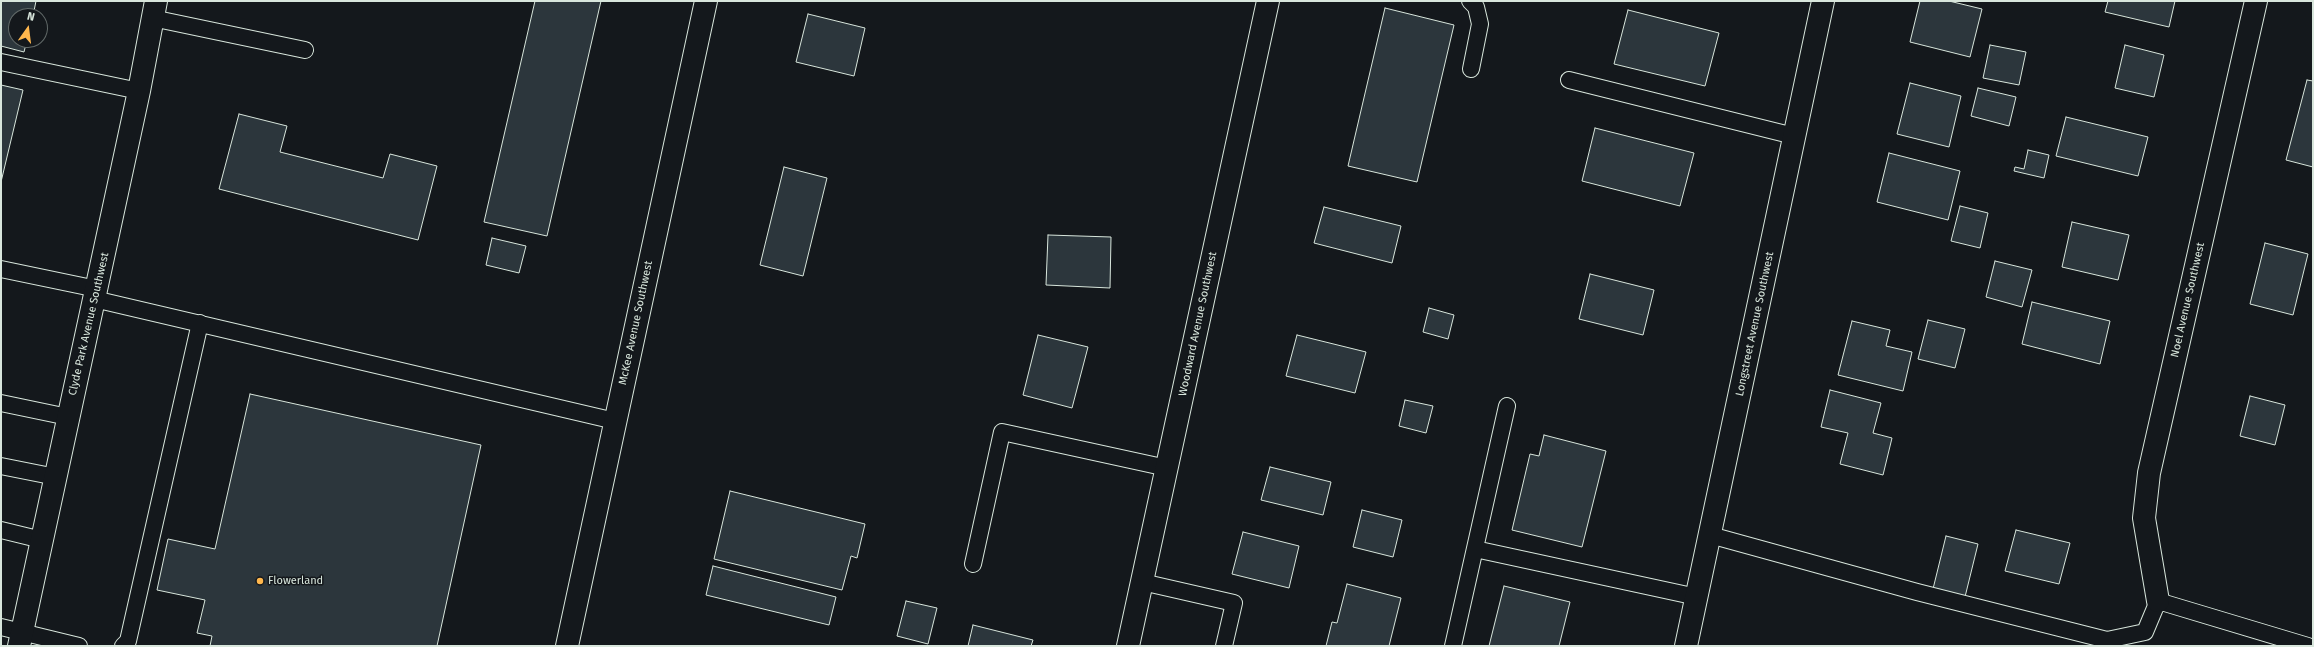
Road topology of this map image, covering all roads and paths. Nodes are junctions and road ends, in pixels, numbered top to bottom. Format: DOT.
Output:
graph roads {
  1 [pos="706,1"];
  2 [pos="1268,1"];
  3 [pos="1470,1"];
  4 [pos="1823,1"];
  5 [pos="2256,1"];
  6 [pos="154,10"];
  7 [pos="305,50"];
  8 [pos="1,62"];
  9 [pos="1471,69"];
  10 [pos="1569,80"];
  11 [pos="139,91"];
  12 [pos="1794,136"];
  13 [pos="1,270"];
  14 [pos="95,294"];
  15 [pos="200,323"];
  16 [pos="1,403"];
  17 [pos="1507,406"];
  18 [pos="68,417"];
  19 [pos="615,421"];
  20 [pos="1,466"];
  21 [pos="1167,468"];
  22 [pos="56,477"];
  23 [pos="1,530"];
  24 [pos="1710,535"];
  25 [pos="42,540"];
  26 [pos="1475,549"];
  27 [pos="973,564"];
  28 [pos="1142,582"];
  29 [pos="1697,597"];
  30 [pos="2158,601"];
  31 [pos="1,627"];
  32 [pos="21,639"];
  33 [pos="79,646"];
  34 [pos="123,646"];
  35 [pos="567,646"];
  36 [pos="1128,646"];
  37 [pos="1224,646"];
  38 [pos="1453,646"];
  39 [pos="1686,646"];
  40 [pos="2308,646"];
  1 -- 19 [label="street, McKee Avenue Southwest"];
  2 -- 21 [label="street, Woodward Avenue Southwest"];
  3 -- 9 [label="lane"];
  4 -- 12 [label="street, Longstreet Avenue Southwest"];
  5 -- 30 [label="street, Noel Avenue Southwest"];
  6 -- 7 [label="lane"];
  6 -- 11 [label="street, Clyde Park Avenue Southwest"];
  8 -- 11 [label="lane"];
  10 -- 12 [label="lane"];
  11 -- 14 [label="street, Clyde Park Avenue Southwest"];
  12 -- 24 [label="street, Longstreet Avenue Southwest"];
  13 -- 14 [label="lane"];
  14 -- 15 [label="lane"];
  14 -- 18 [label="street, Clyde Park Avenue Southwest"];
  15 -- 19 [label="lane"];
  15 -- 34 [label="lane"];
  16 -- 18 [label="lane"];
  17 -- 26 [label="lane"];
  18 -- 22 [label="street, Clyde Park Avenue Southwest"];
  19 -- 35 [label="street, McKee Avenue Southwest"];
  20 -- 22 [label="lane"];
  21 -- 27 [label="lane"];
  21 -- 28 [label="street, Woodward Avenue Southwest"];
  22 -- 25 [label="street, Clyde Park Avenue Southwest"];
  23 -- 25 [label="lane"];
  24 -- 29 [label="street, Longstreet Avenue Southwest"];
  24 -- 30 [label="lane"];
  25 -- 32 [label="street, Clyde Park Avenue Southwest"];
  26 -- 29 [label="lane"];
  26 -- 38 [label="lane"];
  28 -- 36 [label="street, Woodward Avenue Southwest"];
  28 -- 37 [label="lane"];
  29 -- 39 [label="street, Longstreet Avenue Southwest"];
  30 -- 40 [label="lane"];
  31 -- 32 [label="lane"];
  32 -- 33 [label="lane"];
}
